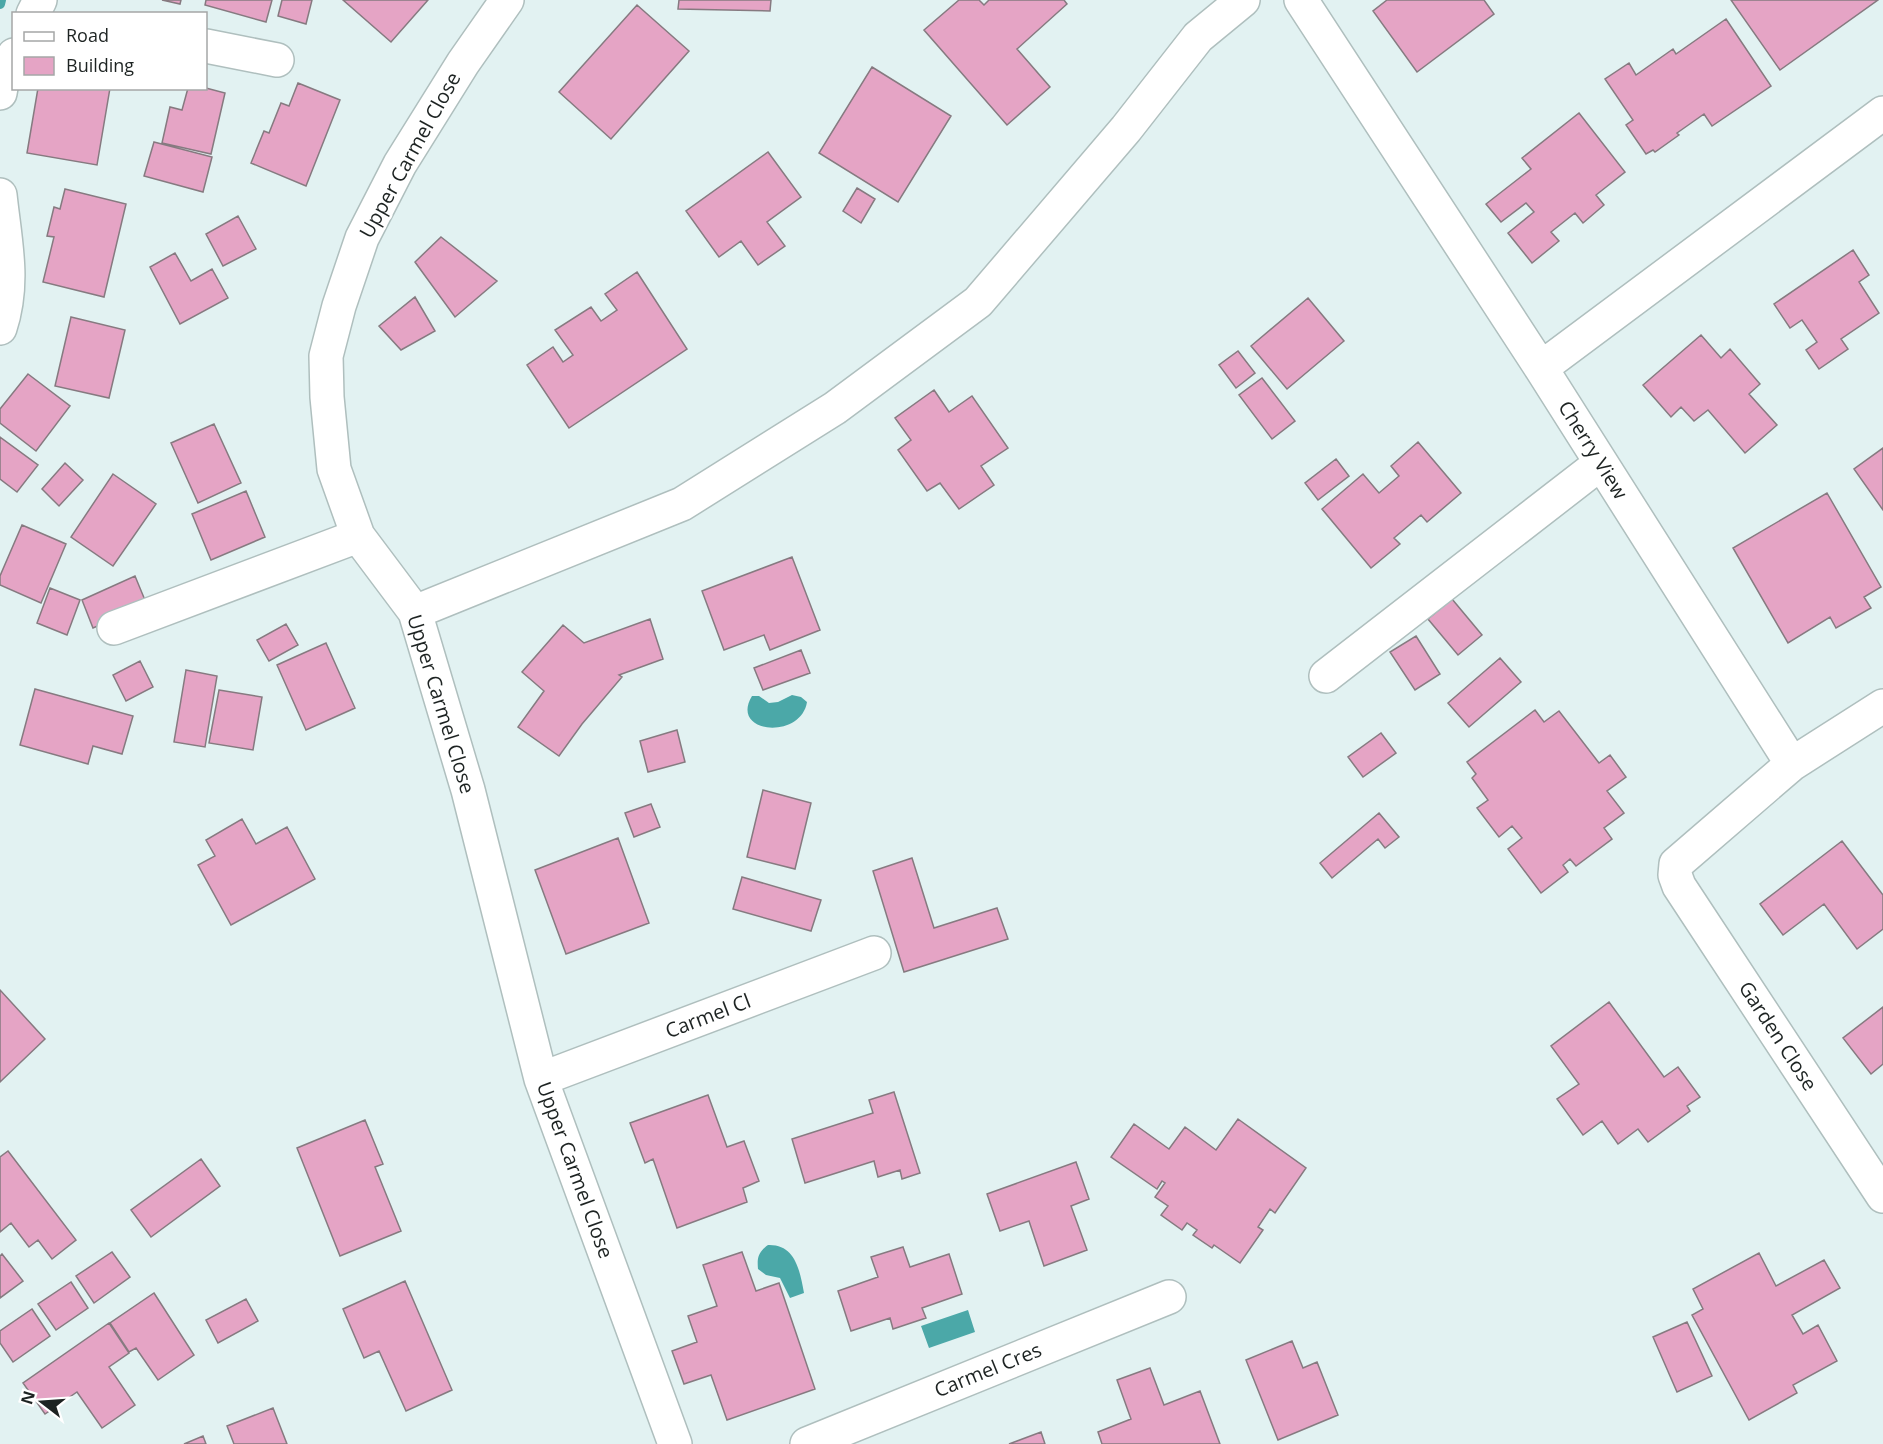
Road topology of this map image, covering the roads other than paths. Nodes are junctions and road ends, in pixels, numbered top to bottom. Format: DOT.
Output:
graph roads {
  1 [pos="507,0"];
  2 [pos="1243,0"];
  3 [pos="1301,0"];
  4 [pos="207,46"];
  5 [pos="12,59"];
  6 [pos="277,60"];
  7 [pos="0,93"];
  8 [pos="1883,113"];
  9 [pos="0,195"];
  10 [pos="0,328"];
  11 [pos="1541,368"];
  12 [pos="1602,463"];
  13 [pos="358,536"];
  14 [pos="415,612"];
  15 [pos="114,628"];
  16 [pos="1326,676"];
  17 [pos="1883,706"];
  18 [pos="1792,764"];
  19 [pos="874,953"];
  20 [pos="541,1079"];
  21 [pos="1883,1196"];
  22 [pos="1169,1297"];
  23 [pos="675,1444"];
  24 [pos="807,1444"];
  1 -- 13 [label="street, Upper Carmel Close"];
  2 -- 14 [label="street"];
  3 -- 11 [label="street, Cherry View"];
  4 -- 6 [label="street"];
  5 -- 7 [label="street"];
  8 -- 11 [label="street"];
  9 -- 10 [label="street"];
  11 -- 12 [label="street, Cherry View"];
  12 -- 16 [label="street"];
  12 -- 18 [label="street, Cherry View"];
  13 -- 14 [label="street, Upper Carmel Close"];
  13 -- 15 [label="street"];
  14 -- 20 [label="street, Upper Carmel Close"];
  17 -- 18 [label="street"];
  18 -- 21 [label="street, Garden Close"];
  19 -- 20 [label="street, Carmel Cl"];
  20 -- 23 [label="street, Upper Carmel Close"];
  22 -- 24 [label="street, Carmel Cres"];
}
